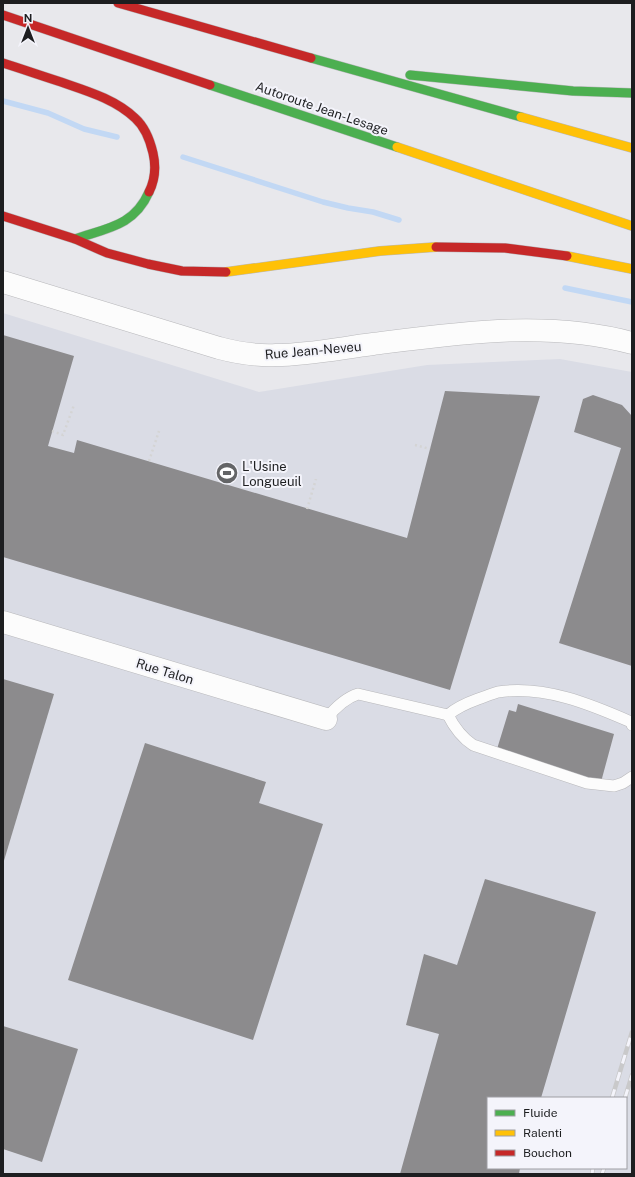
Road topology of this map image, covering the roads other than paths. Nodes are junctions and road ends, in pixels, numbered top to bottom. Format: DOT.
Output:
graph roads {
  1 [pos="118,3"];
  2 [pos="3,16"];
  3 [pos="3,63"];
  4 [pos="345,68"];
  5 [pos="632,93"];
  6 [pos="632,148"];
  7 [pos="3,216"];
  8 [pos="632,226"];
  9 [pos="75,239"];
  10 [pos="632,269"];
  11 [pos="3,282"];
  12 [pos="632,343"];
  13 [pos="3,622"];
  14 [pos="448,715"];
  15 [pos="326,719"];
  16 [pos="632,725"];
  17 [pos="632,777"];
  1 -- 4 [label="highway"];
  2 -- 8 [label="highway, Autoroute Jean-Lesage"];
  3 -- 9 [label="highway"];
  4 -- 5 [label="highway"];
  4 -- 6 [label="highway"];
  7 -- 9 [label="highway"];
  9 -- 10 [label="highway"];
  11 -- 12 [label="street, Rue Jean-Neveu"];
  13 -- 15 [label="street, Rue Talon"];
  14 -- 15 [label="lane"];
  14 -- 16 [label="lane"];
  14 -- 17 [label="lane"];
}
